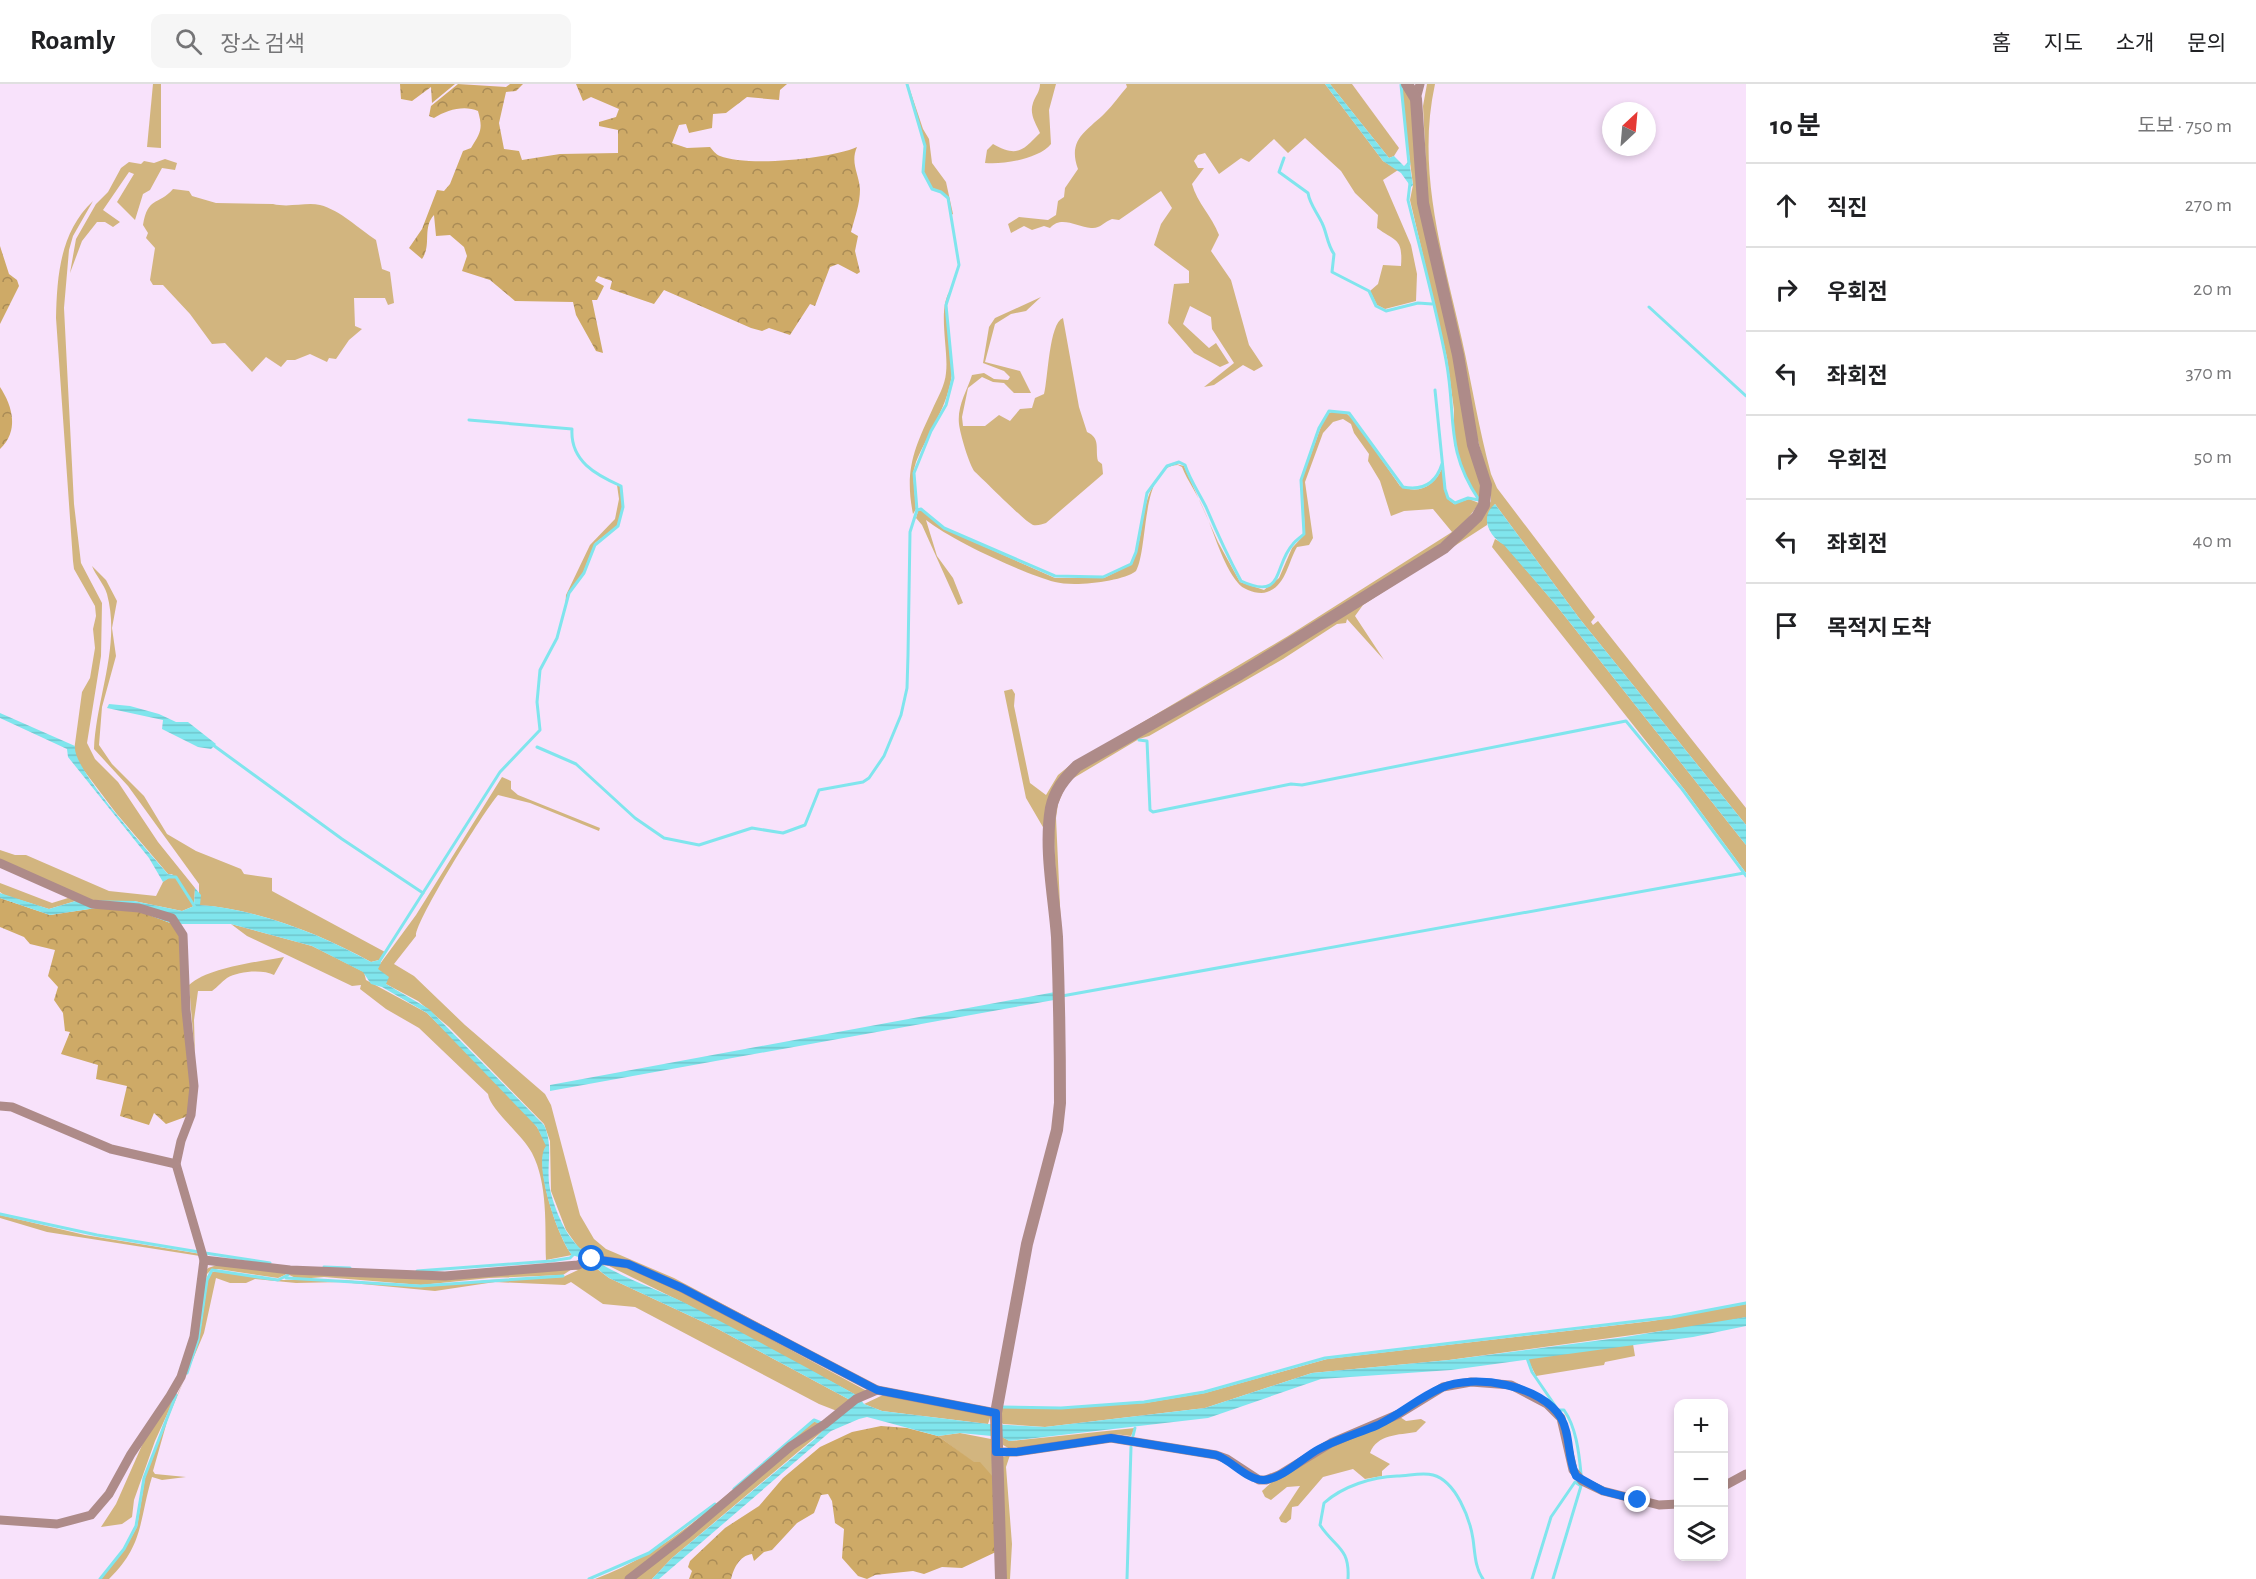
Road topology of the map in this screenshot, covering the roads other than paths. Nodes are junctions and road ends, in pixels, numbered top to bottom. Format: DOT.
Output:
graph roads {
  1 [pos="1407,84"];
  2 [pos="1420,84"];
  3 [pos="1416,99"];
  4 [pos="0,863"];
  5 [pos="0,1106"];
  6 [pos="176,1164"];
  7 [pos="204,1260"];
  8 [pos="877,1390"];
  9 [pos="996,1415"];
  10 [pos="996,1452"];
  11 [pos="1746,1474"];
  12 [pos="1728,1484"];
  13 [pos="1674,1504"];
  14 [pos="0,1520"];
  15 [pos="629,1579"];
  16 [pos="1001,1579"];
  1 -- 3 [label="street"];
  2 -- 3 [label="street"];
  3 -- 9 [label="street"];
  4 -- 6 [label="street"];
  5 -- 6 [label="street"];
  6 -- 7 [label="street"];
  7 -- 8 [label="street"];
  7 -- 14 [label="street"];
  8 -- 9 [label="street"];
  8 -- 15 [label="street"];
  9 -- 10 [label="street"];
  10 -- 13 [label="street"];
  10 -- 16 [label="street"];
  11 -- 12 [label="street"];
}
